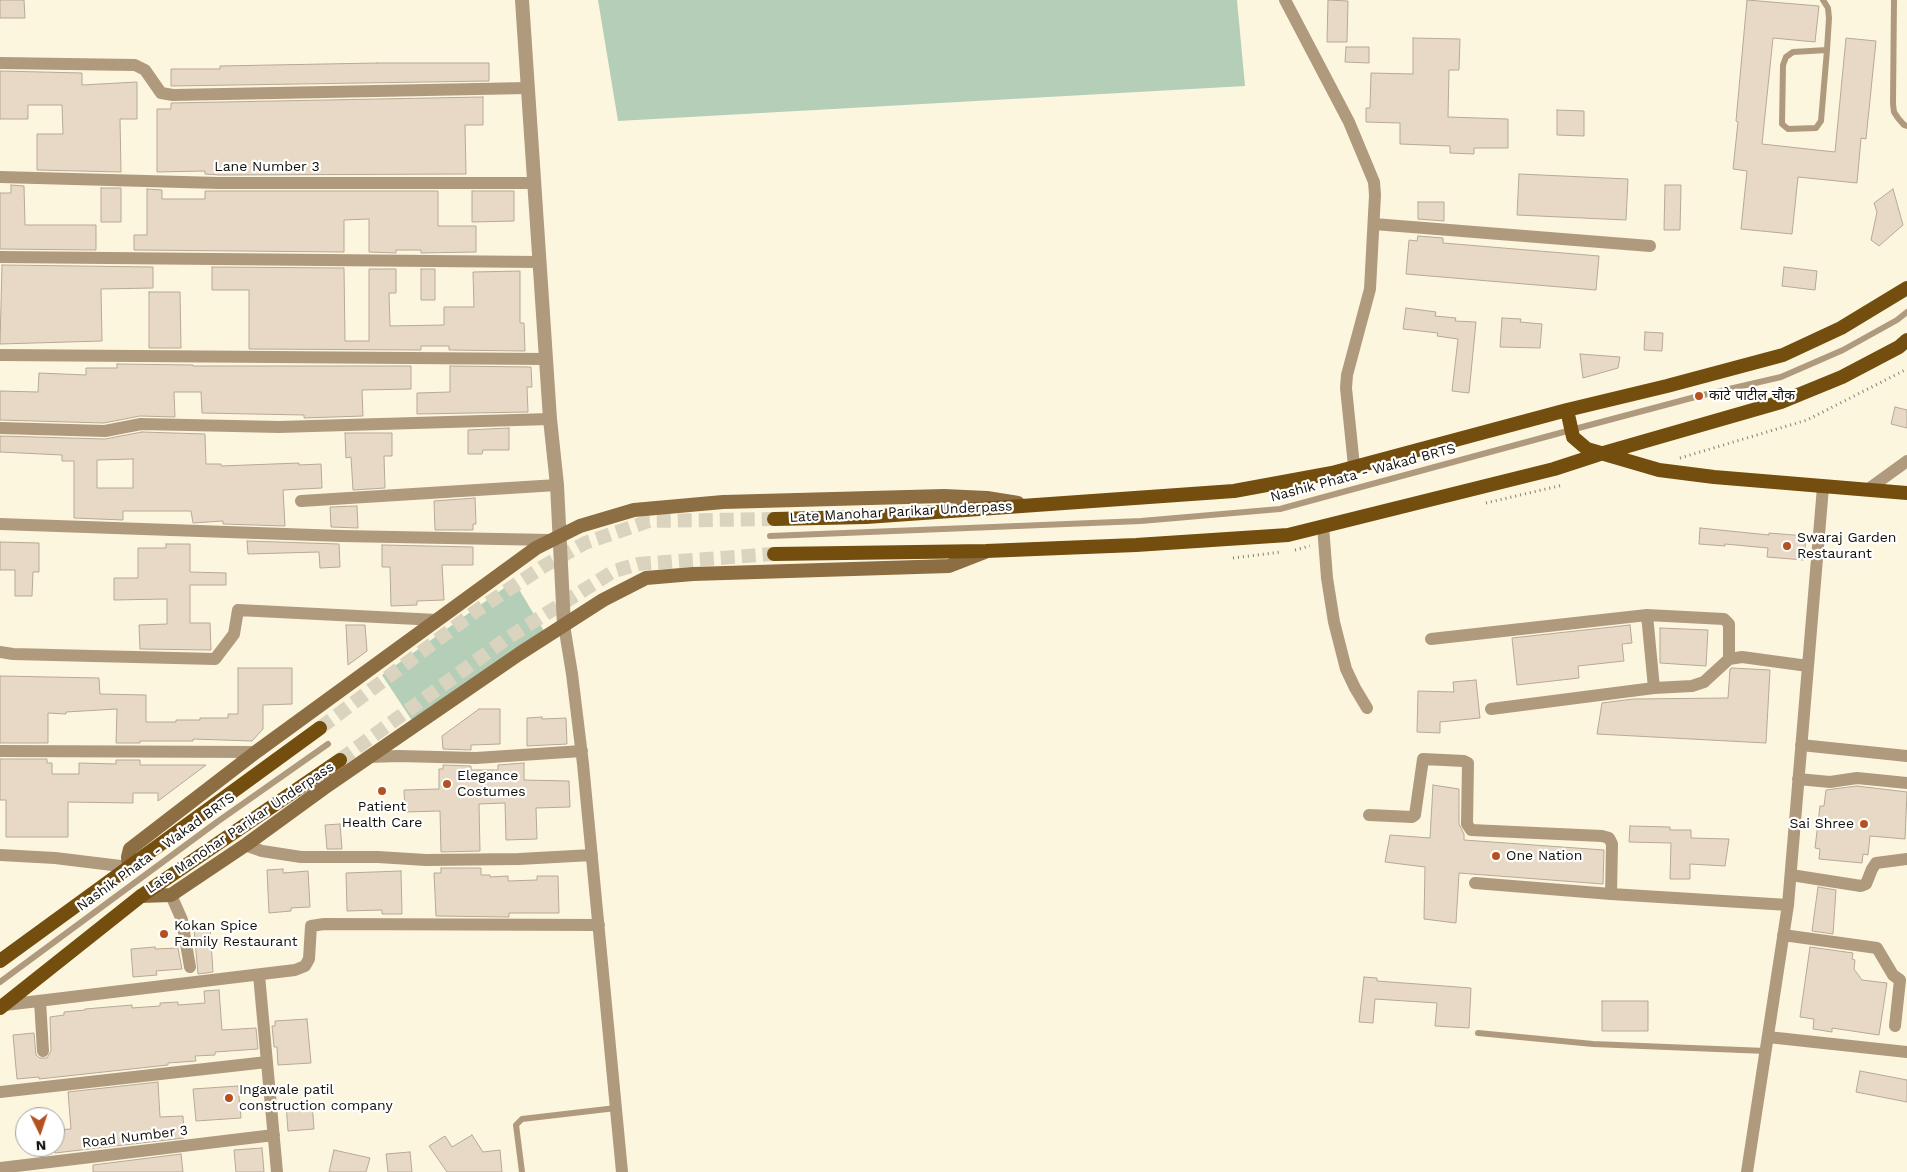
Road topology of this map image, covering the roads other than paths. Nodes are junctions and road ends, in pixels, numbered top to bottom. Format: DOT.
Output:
graph roads {
  1 [pos="522,0"];
  2 [pos="1285,0"];
  3 [pos="1823,0"];
  4 [pos="1894,0"];
  5 [pos="1827,50"];
  6 [pos="0,63"];
  7 [pos="528,88"];
  8 [pos="1907,126"];
  9 [pos="0,177"];
  10 [pos="534,183"];
  11 [pos="1374,224"];
  12 [pos="1650,246"];
  13 [pos="0,257"];
  14 [pos="540,262"];
  15 [pos="1907,288"];
  16 [pos="1907,312"];
  17 [pos="1907,340"];
  18 [pos="0,355"];
  19 [pos="546,359"];
  20 [pos="1567,410"];
  21 [pos="550,419"];
  22 [pos="0,428"];
  23 [pos="1571,430"];
  24 [pos="1600,454"];
  25 [pos="1907,461"];
  26 [pos="1354,466"];
  27 [pos="557,485"];
  28 [pos="1823,487"];
  29 [pos="1867,490"];
  30 [pos="1907,493"];
  31 [pos="302,501"];
  32 [pos="1029,505"];
  33 [pos="774,519"];
  34 [pos="0,524"];
  35 [pos="1323,526"];
  36 [pos="770,536"];
  37 [pos="555,539"];
  38 [pos="986,551"];
  39 [pos="774,554"];
  40 [pos="1647,615"];
  41 [pos="437,620"];
  42 [pos="564,626"];
  43 [pos="1431,639"];
  44 [pos="0,652"];
  45 [pos="1730,659"];
  46 [pos="1808,666"];
  47 [pos="1654,688"];
  48 [pos="1367,708"];
  49 [pos="1491,709"];
  50 [pos="320,728"];
  51 [pos="328,744"];
  52 [pos="1801,745"];
  53 [pos="0,751"];
  54 [pos="582,751"];
  55 [pos="256,752"];
  56 [pos="1907,756"];
  57 [pos="368,757"];
  58 [pos="340,760"];
  59 [pos="1798,779"];
  60 [pos="1907,783"];
  61 [pos="1369,815"];
  62 [pos="245,845"];
  63 [pos="0,855"];
  64 [pos="592,855"];
  65 [pos="1907,859"];
  66 [pos="129,867"];
  67 [pos="1791,875"];
  68 [pos="1475,883"];
  69 [pos="1611,894"];
  70 [pos="140,896"];
  71 [pos="170,896"];
  72 [pos="1788,905"];
  73 [pos="599,925"];
  74 [pos="1784,935"];
  75 [pos="0,962"];
  76 [pos="190,966"];
  77 [pos="259,975"];
  78 [pos="0,982"];
  79 [pos="40,1001"];
  80 [pos="2,1007"];
  81 [pos="1895,1026"];
  82 [pos="1478,1033"];
  83 [pos="1768,1037"];
  84 [pos="43,1051"];
  85 [pos="1766,1051"];
  86 [pos="1907,1052"];
  87 [pos="267,1062"];
  88 [pos="0,1092"];
  89 [pos="616,1108"];
  90 [pos="274,1135"];
  91 [pos="0,1168"];
  92 [pos="277,1172"];
  93 [pos="522,1172"];
  94 [pos="622,1172"];
  95 [pos="1747,1172"];
  1 -- 7 [label="street"];
  2 -- 11 [label="street"];
  3 -- 5 [label="lane"];
  4 -- 8 [label="lane"];
  5 -- 5 [label="lane"];
  6 -- 7 [label="street"];
  7 -- 10 [label="street"];
  9 -- 10 [label="street, Lane Number 3"];
  10 -- 14 [label="street"];
  11 -- 12 [label="street"];
  11 -- 26 [label="street"];
  13 -- 14 [label="street"];
  14 -- 19 [label="street"];
  15 -- 20 [label="main road, Late Manohar Parikar Underpass"];
  16 -- 23 [label="lane, Nashik Phata - Wakad BRTS"];
  17 -- 24 [label="main road"];
  18 -- 19 [label="street"];
  19 -- 21 [label="street"];
  20 -- 23 [label="main road"];
  20 -- 26 [label="main road, Late Manohar Parikar Underpass"];
  21 -- 22 [label="street"];
  21 -- 27 [label="street"];
  23 -- 24 [label="main road"];
  23 -- 36 [label="lane, Nashik Phata - Wakad BRTS"];
  24 -- 28 [label="main road"];
  24 -- 35 [label="main road"];
  25 -- 29 [label="street"];
  26 -- 32 [label="main road, Late Manohar Parikar Underpass"];
  27 -- 31 [label="street"];
  27 -- 37 [label="street"];
  28 -- 29 [label="main road"];
  28 -- 46 [label="street"];
  29 -- 30 [label="main road"];
  32 -- 33 [label="main road, Late Manohar Parikar Underpass"];
  32 -- 37 [label="main road"];
  34 -- 37 [label="street"];
  35 -- 38 [label="main road"];
  35 -- 48 [label="street"];
  37 -- 41 [label="main road"];
  37 -- 42 [label="street"];
  38 -- 39 [label="main road"];
  38 -- 42 [label="main road"];
  40 -- 43 [label="street"];
  40 -- 45 [label="street"];
  40 -- 47 [label="street"];
  41 -- 44 [label="street"];
  41 -- 55 [label="main road"];
  42 -- 54 [label="street"];
  42 -- 57 [label="main road"];
  45 -- 46 [label="street"];
  45 -- 47 [label="street"];
  46 -- 52 [label="street"];
  47 -- 49 [label="street"];
  50 -- 66 [label="main road"];
  51 -- 78 [label="lane, Nashik Phata - Wakad BRTS"];
  52 -- 56 [label="street"];
  52 -- 59 [label="street"];
  53 -- 55 [label="street"];
  54 -- 57 [label="street"];
  54 -- 64 [label="street"];
  55 -- 66 [label="main road"];
  57 -- 62 [label="main road"];
  58 -- 70 [label="main road, Late Manohar Parikar Underpass"];
  59 -- 60 [label="street"];
  59 -- 67 [label="street"];
  61 -- 69 [label="street"];
  62 -- 64 [label="street"];
  62 -- 71 [label="main road"];
  63 -- 66 [label="street"];
  64 -- 73 [label="street"];
  65 -- 67 [label="street"];
  66 -- 75 [label="main road"];
  67 -- 72 [label="street"];
  68 -- 69 [label="street"];
  69 -- 72 [label="street"];
  70 -- 71 [label="main road"];
  70 -- 80 [label="main road, Late Manohar Parikar Underpass"];
  71 -- 76 [label="street"];
  72 -- 74 [label="street"];
  73 -- 77 [label="street"];
  73 -- 89 [label="street"];
  74 -- 81 [label="street"];
  74 -- 83 [label="street"];
  77 -- 79 [label="street"];
  77 -- 87 [label="street"];
  79 -- 80 [label="street"];
  79 -- 84 [label="street"];
  82 -- 85 [label="lane"];
  83 -- 85 [label="street"];
  83 -- 86 [label="street"];
  85 -- 95 [label="street"];
  87 -- 88 [label="street"];
  87 -- 90 [label="street"];
  89 -- 93 [label="lane"];
  89 -- 94 [label="street"];
  90 -- 91 [label="street, Road Number 3"];
  90 -- 92 [label="street"];
}
